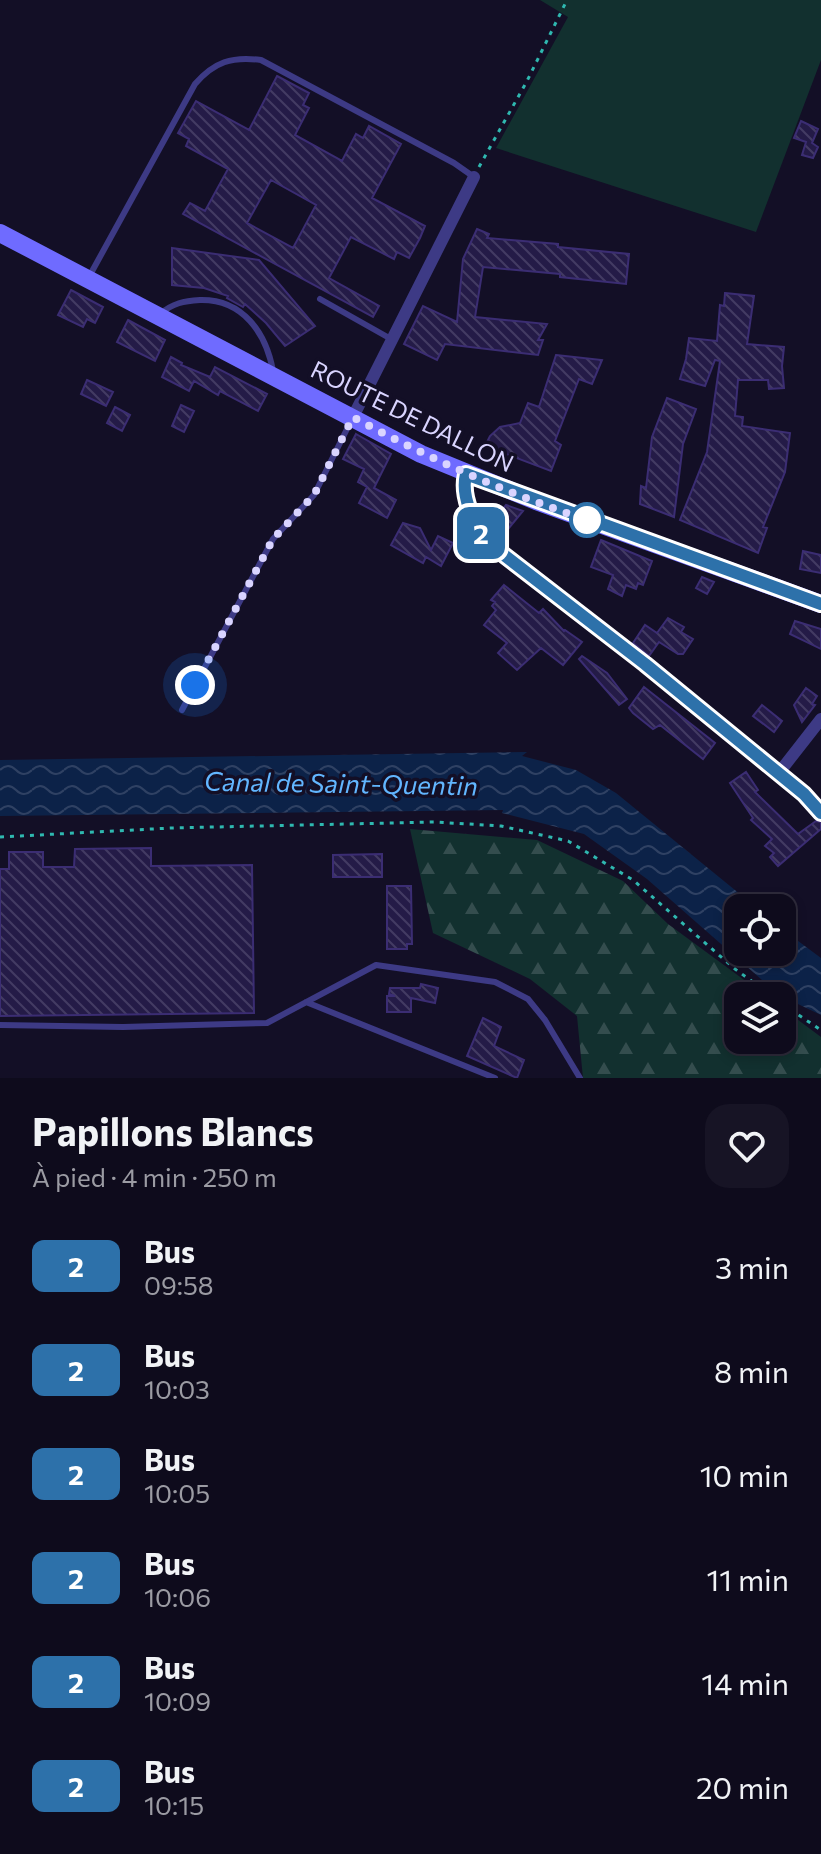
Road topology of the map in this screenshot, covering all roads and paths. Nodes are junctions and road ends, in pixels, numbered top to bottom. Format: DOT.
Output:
graph roads {
  1 [pos="567,0"];
  2 [pos="474,177"];
  3 [pos="0,233"];
  4 [pos="88,278"];
  5 [pos="320,299"];
  6 [pos="159,315"];
  7 [pos="391,339"];
  8 [pos="273,375"];
  9 [pos="353,417"];
  10 [pos="466,474"];
  11 [pos="821,604"];
  12 [pos="182,710"];
  13 [pos="821,719"];
  14 [pos="778,774"];
  15 [pos="821,813"];
  16 [pos="0,837"];
  17 [pos="753,982"];
  18 [pos="306,1002"];
  19 [pos="796,1014"];
  20 [pos="0,1025"];
  21 [pos="821,1030"];
  22 [pos="495,1078"];
  23 [pos="580,1078"];
  1 -- 2 [label="path"];
  2 -- 4 [label="lane"];
  2 -- 7 [label="street"];
  3 -- 4 [label="street, ROUTE DE DALLON"];
  4 -- 6 [label="street, ROUTE DE DALLON"];
  5 -- 7 [label="lane"];
  6 -- 8 [label="street, ROUTE DE DALLON"];
  6 -- 8 [label="lane"];
  7 -- 9 [label="street"];
  8 -- 9 [label="street, ROUTE DE DALLON"];
  9 -- 10 [label="street, ROUTE DE DALLON"];
  9 -- 12 [label="lane"];
  10 -- 11 [label="street, ROUTE DE DALLON"];
  10 -- 14 [label="street"];
  13 -- 14 [label="street"];
  14 -- 15 [label="street"];
  16 -- 17 [label="path"];
  18 -- 20 [label="lane"];
  18 -- 22 [label="lane"];
  18 -- 23 [label="lane"];
  19 -- 21 [label="path"];
}
